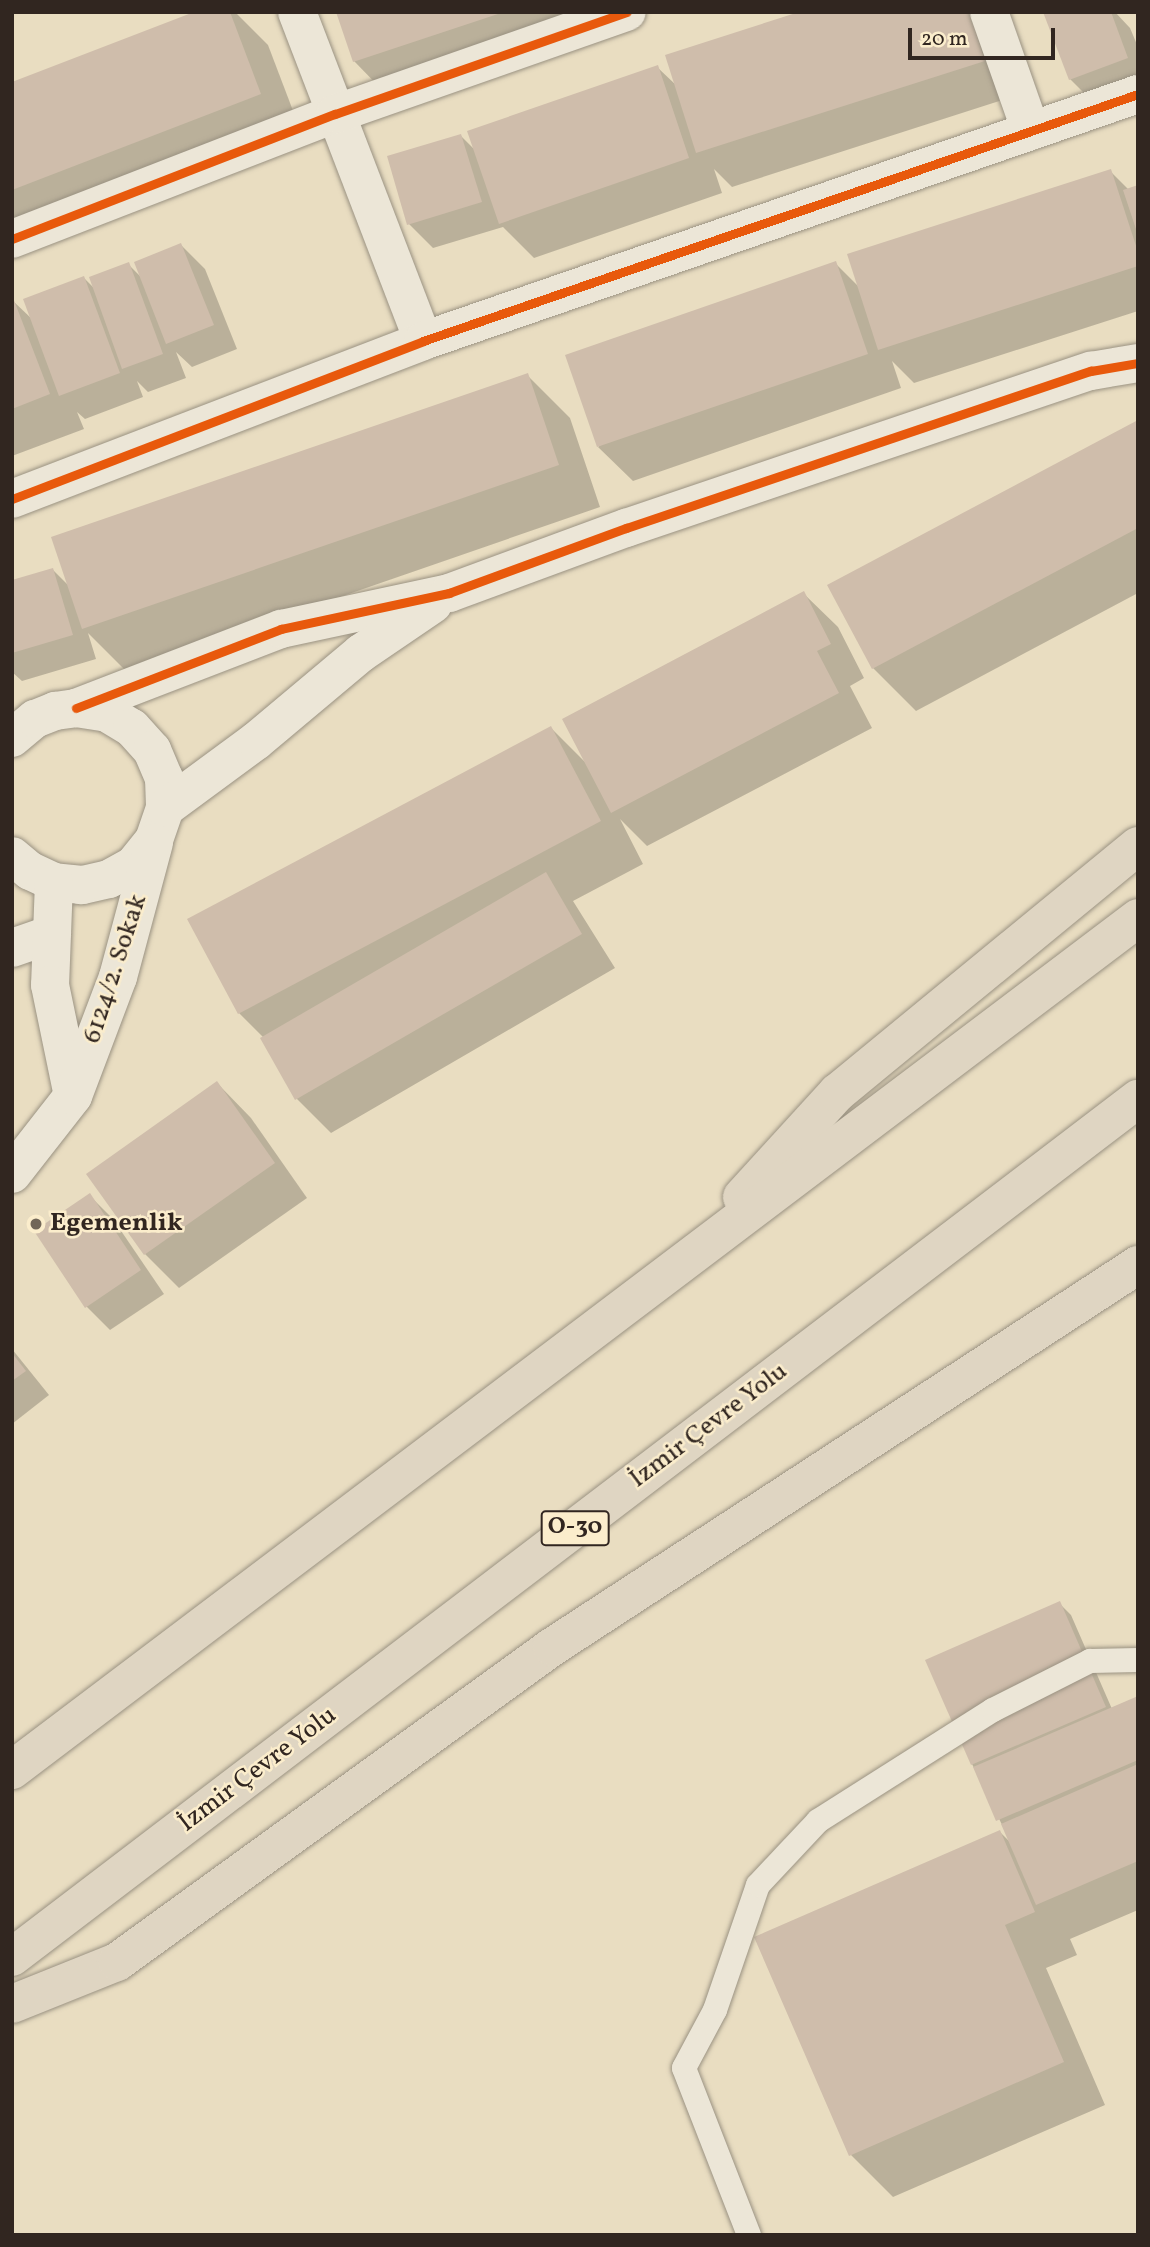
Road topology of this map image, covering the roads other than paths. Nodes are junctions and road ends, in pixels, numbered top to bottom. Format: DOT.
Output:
graph roads {
  1 [pos="297,12"];
  2 [pos="627,12"];
  3 [pos="989,12"];
  4 [pos="1138,94"];
  5 [pos="335,114"];
  6 [pos="1031,131"];
  7 [pos="12,239"];
  8 [pos="423,341"];
  9 [pos="1138,363"];
  10 [pos="12,499"];
  11 [pos="449,593"];
  12 [pos="76,708"];
  13 [pos="20,725"];
  14 [pos="160,824"];
  15 [pos="1138,846"];
  16 [pos="12,856"];
  17 [pos="54,881"];
  18 [pos="1138,918"];
  19 [pos="52,934"];
  20 [pos="12,948"];
  21 [pos="73,1096"];
  22 [pos="1138,1099"];
  23 [pos="12,1174"];
  24 [pos="1138,1265"];
  25 [pos="677,1269"];
  26 [pos="1138,1660"];
  27 [pos="12,1770"];
  28 [pos="12,1957"];
  29 [pos="12,2004"];
  30 [pos="749,2235"];
  1 -- 5 [label="street"];
  2 -- 5 [label="street"];
  3 -- 6 [label="street"];
  4 -- 6 [label="street"];
  5 -- 7 [label="street"];
  5 -- 8 [label="street"];
  6 -- 8 [label="street"];
  8 -- 10 [label="street"];
  9 -- 11 [label="street"];
  11 -- 12 [label="street"];
  11 -- 14 [label="street"];
  12 -- 13 [label="street"];
  12 -- 14 [label="street, 6124/2. Sokak"];
  14 -- 17 [label="street"];
  14 -- 21 [label="street, 6124/2. Sokak"];
  15 -- 25 [label="highway"];
  16 -- 17 [label="street"];
  17 -- 19 [label="street, 6124/2. Sokak"];
  18 -- 25 [label="highway"];
  19 -- 20 [label="street"];
  19 -- 21 [label="street, 6124/2. Sokak"];
  21 -- 23 [label="street, 6124/2. Sokak"];
  22 -- 28 [label="highway, İzmir Çevre Yolu / O-30"];
  24 -- 29 [label="highway"];
  25 -- 27 [label="highway"];
  26 -- 30 [label="lane"];
}
